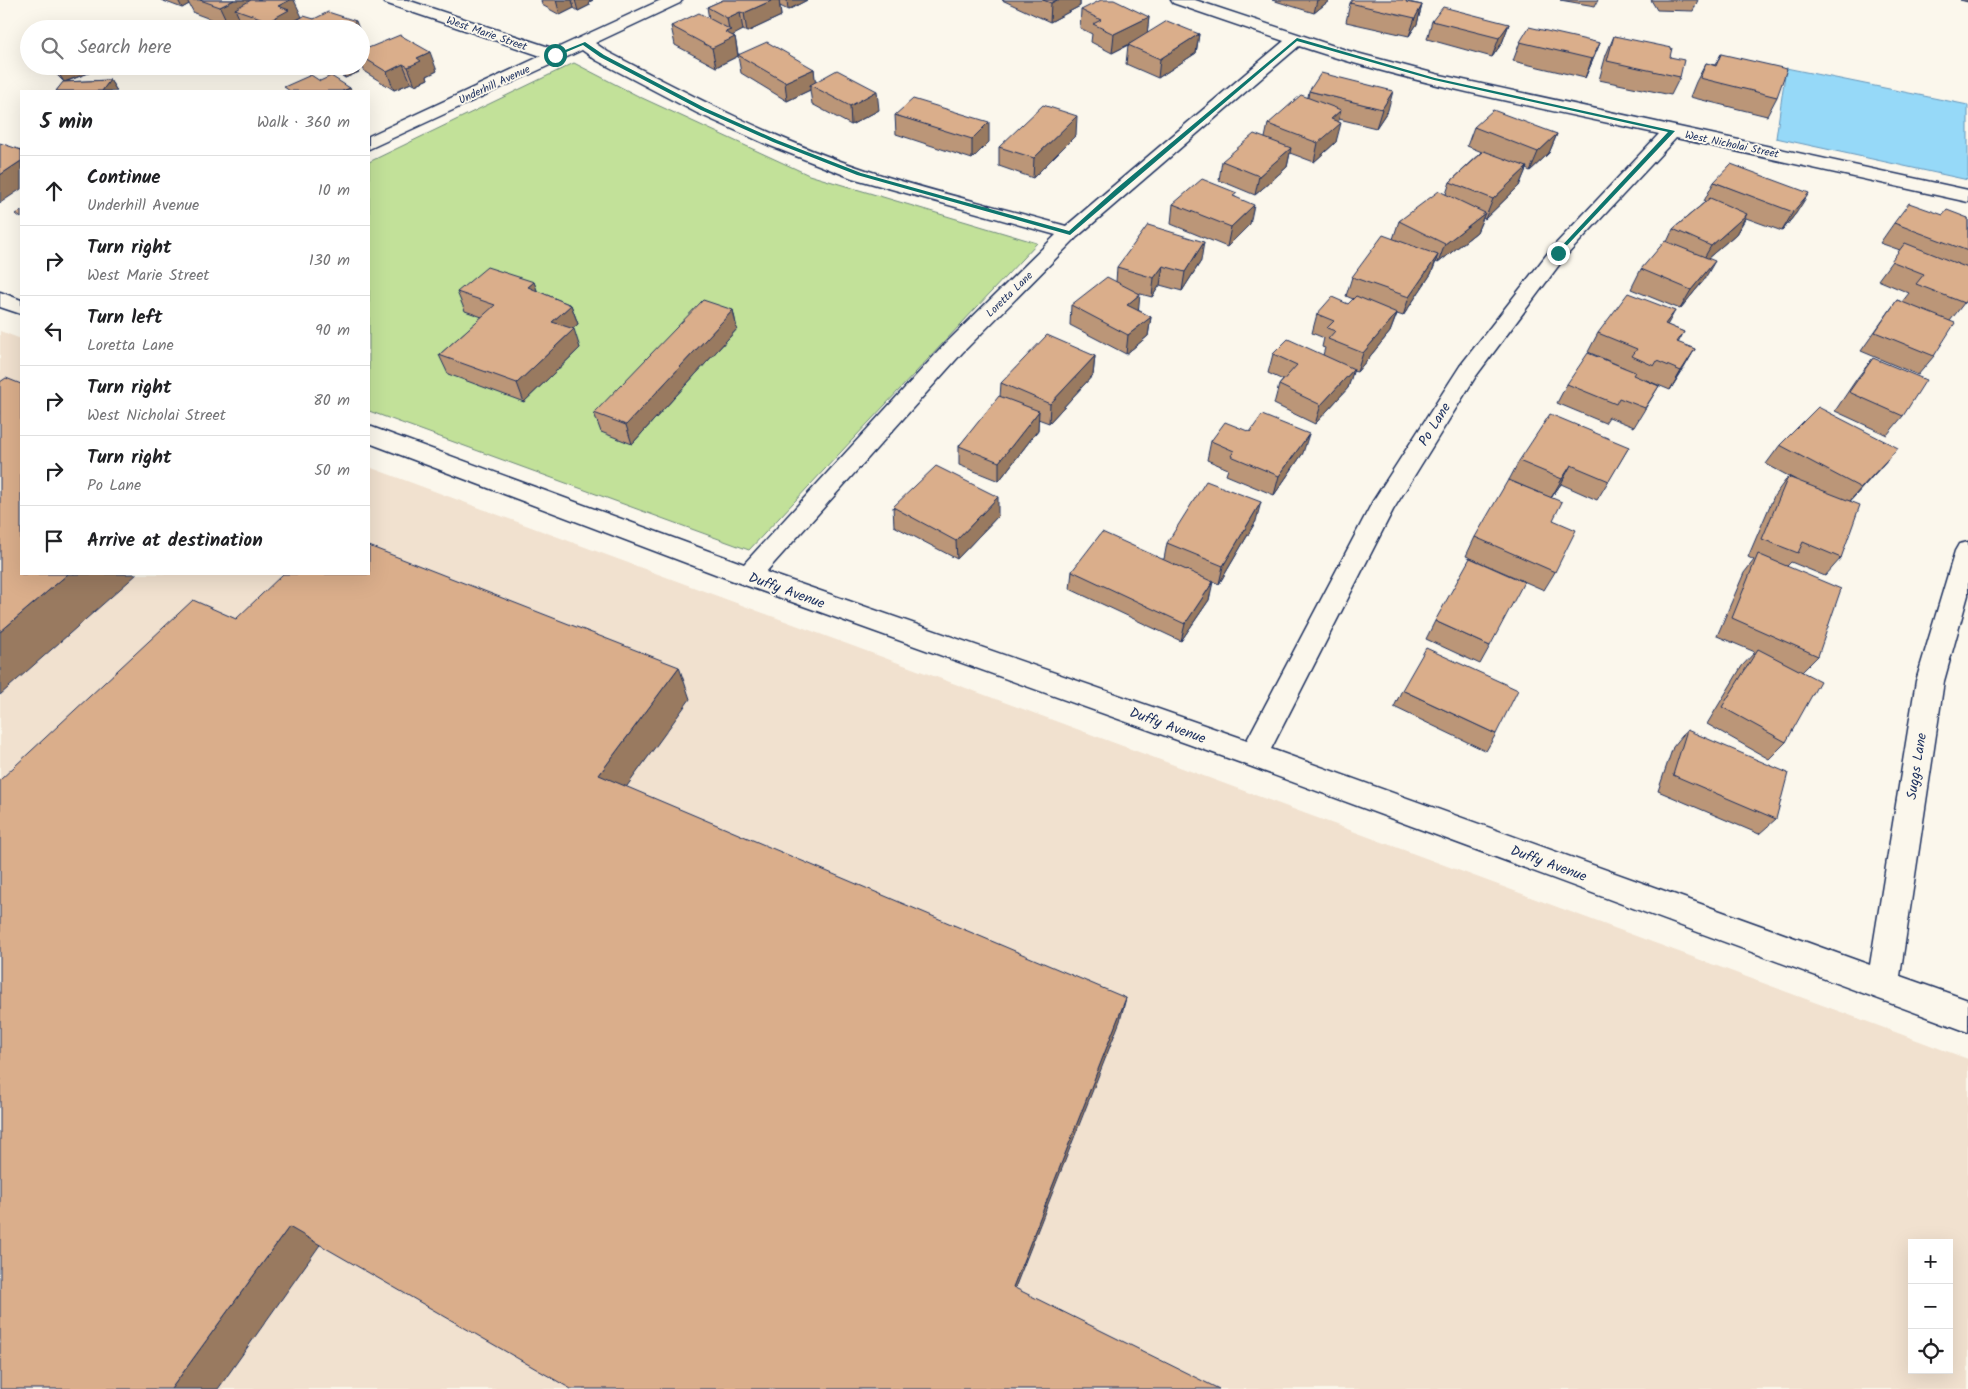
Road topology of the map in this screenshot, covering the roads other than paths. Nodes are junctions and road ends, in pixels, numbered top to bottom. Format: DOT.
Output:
graph roads {
  1 [pos="391,0"];
  2 [pos="674,0"];
  3 [pos="1179,0"];
  4 [pos="1297,40"];
  5 [pos="584,43"];
  6 [pos="555,55"];
  7 [pos="1672,131"];
  8 [pos="370,143"];
  9 [pos="1968,196"];
  10 [pos="1070,234"];
  11 [pos="0,299"];
  12 [pos="20,307"];
  13 [pos="370,434"];
  14 [pos="1968,551"];
  15 [pos="748,576"];
  16 [pos="1254,756"];
  17 [pos="1883,984"];
  18 [pos="1968,1016"];
  1 -- 6 [label="street, West Marie Street"];
  2 -- 5 [label="street, Underhill Avenue"];
  3 -- 4 [label="street, West Nicholai Street"];
  4 -- 7 [label="street, West Nicholai Street"];
  4 -- 10 [label="street, Loretta Lane"];
  5 -- 6 [label="street, Underhill Avenue"];
  5 -- 10 [label="street"];
  6 -- 8 [label="street, Underhill Avenue"];
  7 -- 9 [label="street, West Nicholai Street"];
  7 -- 16 [label="street, Po Lane"];
  10 -- 15 [label="street, Loretta Lane"];
  11 -- 12 [label="street"];
  13 -- 15 [label="street, Duffy Avenue"];
  14 -- 17 [label="street, Suggs Lane"];
  15 -- 16 [label="street, Duffy Avenue"];
  16 -- 17 [label="street, Duffy Avenue"];
  17 -- 18 [label="street, Duffy Avenue"];
}
